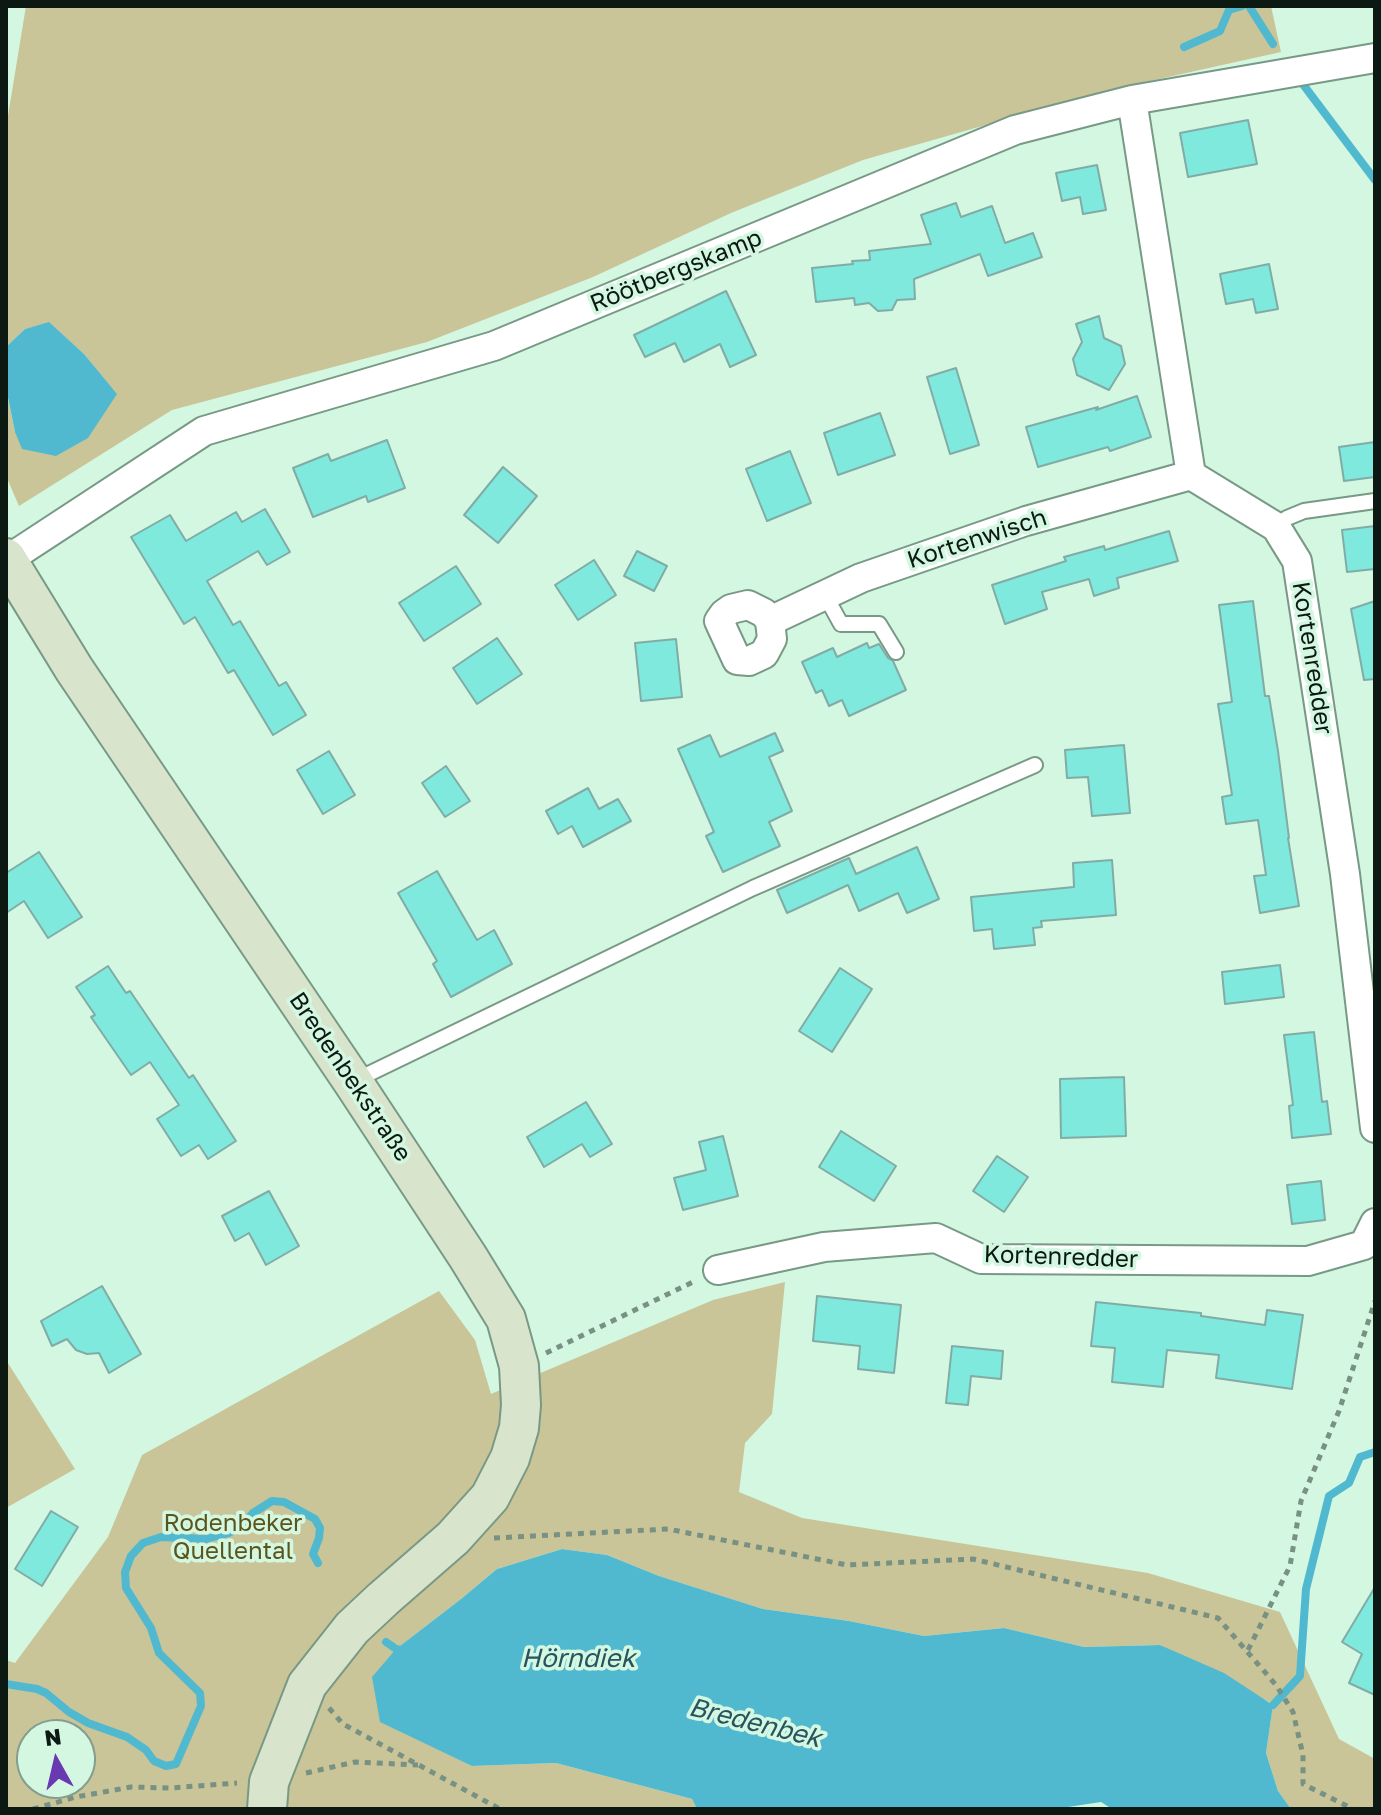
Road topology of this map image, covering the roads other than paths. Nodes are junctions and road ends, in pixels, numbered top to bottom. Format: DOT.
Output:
graph roads {
  1 [pos="1375,58"];
  2 [pos="1132,100"];
  3 [pos="1191,475"];
  4 [pos="1375,501"];
  5 [pos="1275,526"];
  6 [pos="6,559"];
  7 [pos="825,595"];
  8 [pos="770,621"];
  9 [pos="896,652"];
  10 [pos="1035,765"];
  11 [pos="353,1082"];
  12 [pos="1375,1128"];
  13 [pos="1375,1223"];
  14 [pos="718,1270"];
  15 [pos="268,1796"];
  1 -- 2 [label="street, Röötbergskamp"];
  2 -- 3 [label="street"];
  2 -- 6 [label="street, Röötbergskamp"];
  3 -- 5 [label="street, Kortenredder"];
  3 -- 7 [label="street, Kortenwisch"];
  4 -- 5 [label="lane"];
  5 -- 12 [label="street, Kortenredder"];
  6 -- 11 [label="street, Bredenbekstraße"];
  7 -- 8 [label="street, Kortenwisch"];
  7 -- 9 [label="lane"];
  10 -- 11 [label="lane"];
  11 -- 15 [label="street, Bredenbekstraße"];
  13 -- 14 [label="street, Kortenredder"];
}
